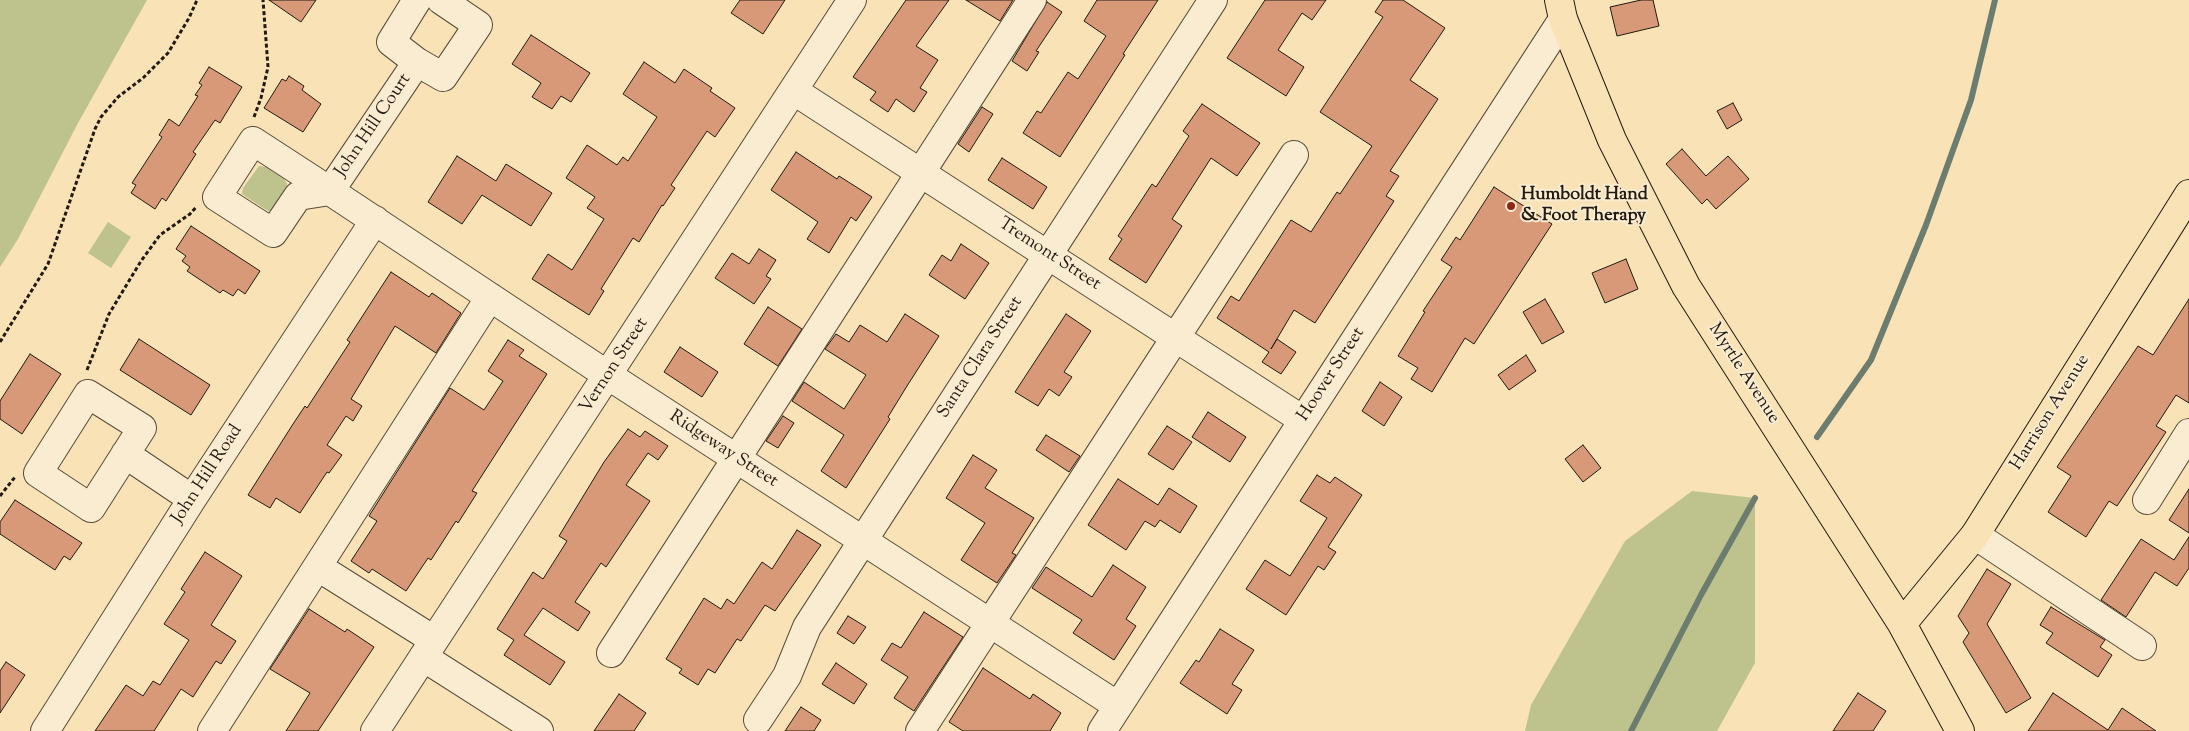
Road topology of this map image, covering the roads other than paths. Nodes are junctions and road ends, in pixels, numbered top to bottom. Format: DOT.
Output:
graph roads {
  1 [pos="417,0"];
  2 [pos="441,0"];
  3 [pos="852,0"];
  4 [pos="1032,0"];
  5 [pos="1213,0"];
  6 [pos="1561,10"];
  7 [pos="417,62"];
  8 [pos="794,91"];
  9 [pos="1294,155"];
  10 [pos="921,172"];
  11 [pos="330,191"];
  12 [pos="2185,208"];
  13 [pos="375,220"];
  14 [pos="1049,254"];
  15 [pos="490,297"];
  16 [pos="1175,336"];
  17 [pos="609,376"];
  18 [pos="1303,420"];
  19 [pos="2189,433"];
  20 [pos="125,454"];
  21 [pos="736,458"];
  22 [pos="192,499"];
  23 [pos="2147,500"];
  24 [pos="1975,535"];
  25 [pos="863,541"];
  26 [pos="318,567"];
  27 [pos="990,623"];
  28 [pos="1902,624"];
  29 [pos="2142,646"];
  30 [pos="429,648"];
  31 [pos="611,653"];
  32 [pos="1118,706"];
  33 [pos="758,720"];
  34 [pos="45,731"];
  35 [pos="212,731"];
  36 [pos="375,731"];
  37 [pos="539,731"];
  38 [pos="920,731"];
  39 [pos="1102,731"];
  40 [pos="1960,731"];
  1 -- 7 [label="street"];
  2 -- 7 [label="street"];
  3 -- 8 [label="street, Vernon Street"];
  4 -- 10 [label="street"];
  5 -- 14 [label="street, Santa Clara Street"];
  6 -- 18 [label="street, Hoover Street"];
  6 -- 28 [label="main road, Myrtle Avenue"];
  7 -- 11 [label="street, John Hill Court"];
  8 -- 10 [label="street, Tremont Street"];
  8 -- 17 [label="street, Vernon Street"];
  9 -- 16 [label="street"];
  10 -- 14 [label="street, Tremont Street"];
  10 -- 21 [label="street"];
  11 -- 13 [label="street, Ridgeway Street"];
  12 -- 24 [label="main road, Harrison Avenue"];
  13 -- 15 [label="street, Ridgeway Street"];
  13 -- 22 [label="street, John Hill Road"];
  14 -- 16 [label="street, Tremont Street"];
  14 -- 25 [label="street, Santa Clara Street"];
  15 -- 17 [label="street, Ridgeway Street"];
  15 -- 26 [label="street"];
  16 -- 18 [label="street, Tremont Street"];
  16 -- 27 [label="street"];
  17 -- 21 [label="street, Ridgeway Street"];
  17 -- 30 [label="street, Vernon Street"];
  18 -- 32 [label="street, Hoover Street"];
  19 -- 23 [label="street"];
  20 -- 22 [label="street"];
  21 -- 25 [label="street, Ridgeway Street"];
  21 -- 31 [label="street"];
  22 -- 34 [label="street, John Hill Road"];
  24 -- 28 [label="main road, Harrison Avenue"];
  24 -- 29 [label="street"];
  25 -- 27 [label="street, Ridgeway Street"];
  25 -- 33 [label="street, Santa Clara Street"];
  26 -- 30 [label="street"];
  26 -- 35 [label="street"];
  27 -- 32 [label="street, Ridgeway Street"];
  27 -- 38 [label="street"];
  28 -- 40 [label="main road, Myrtle Avenue"];
  30 -- 36 [label="street, Vernon Street"];
  30 -- 37 [label="street"];
  32 -- 39 [label="street, Hoover Street"];
}
